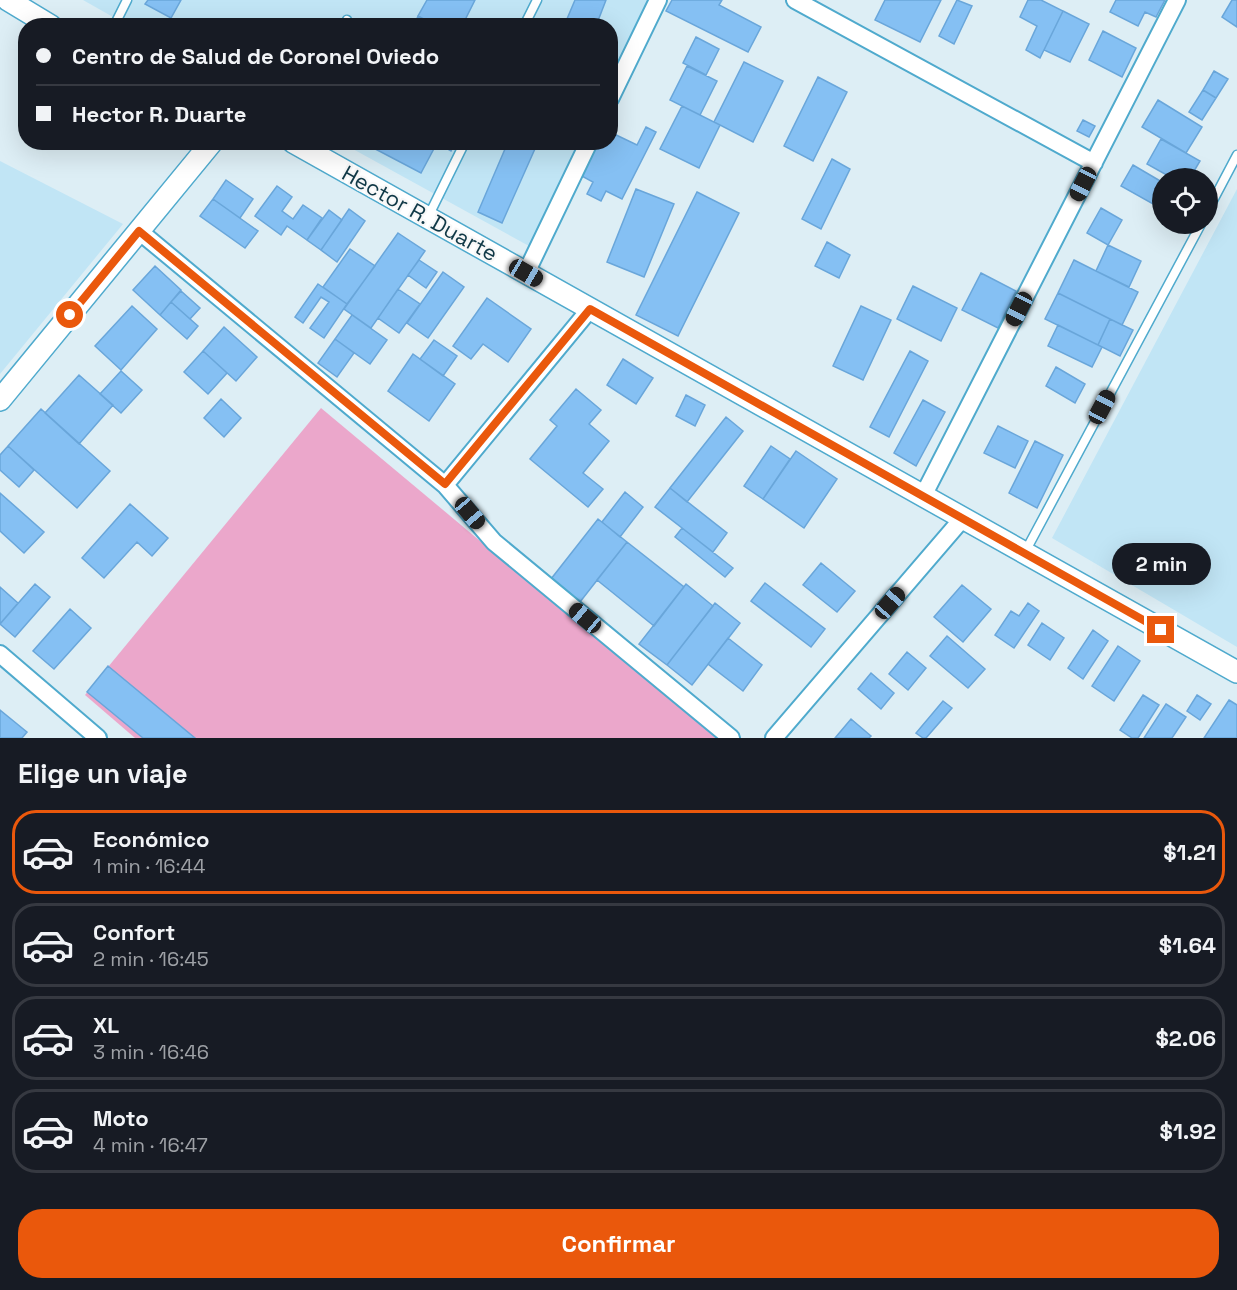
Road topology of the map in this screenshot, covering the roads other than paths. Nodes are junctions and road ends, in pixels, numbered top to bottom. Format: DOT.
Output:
graph roads {
  1 [pos="8,0"];
  2 [pos="127,0"];
  3 [pos="537,0"];
  4 [pos="658,0"];
  5 [pos="795,0"];
  6 [pos="1177,0"];
  7 [pos="38,18"];
  8 [pos="118,18"];
  9 [pos="528,18"];
  10 [pos="618,82"];
  11 [pos="205,150"];
  12 [pos="307,150"];
  13 [pos="461,150"];
  14 [pos="585,150"];
  15 [pos="1237,156"];
  16 [pos="1094,163"];
  17 [pos="1218,191"];
  18 [pos="428,218"];
  19 [pos="139,231"];
  20 [pos="1195,234"];
  21 [pos="526,273"];
  22 [pos="590,309"];
  23 [pos="0,400"];
  24 [pos="445,484"];
  25 [pos="923,496"];
  26 [pos="963,518"];
  27 [pos="1024,553"];
  28 [pos="0,654"];
  29 [pos="1237,672"];
  30 [pos="98,738"];
  31 [pos="731,738"];
  32 [pos="774,738"];
  1 -- 7 [label="street"];
  2 -- 8 [label="lane"];
  3 -- 9 [label="lane"];
  4 -- 10 [label="street"];
  5 -- 16 [label="street"];
  6 -- 16 [label="street"];
  11 -- 19 [label="street"];
  12 -- 18 [label="street, Hector R. Duarte"];
  13 -- 18 [label="lane"];
  14 -- 21 [label="street"];
  15 -- 17 [label="lane"];
  16 -- 25 [label="street"];
  18 -- 21 [label="street, Hector R. Duarte"];
  19 -- 23 [label="street"];
  19 -- 24 [label="street"];
  20 -- 27 [label="lane"];
  21 -- 22 [label="street, Hector R. Duarte"];
  22 -- 24 [label="street"];
  22 -- 25 [label="street, Hector R. Duarte"];
  24 -- 31 [label="street"];
  25 -- 26 [label="street, Hector R. Duarte"];
  26 -- 27 [label="street, Hector R. Duarte"];
  26 -- 32 [label="street"];
  27 -- 29 [label="street, Hector R. Duarte"];
  28 -- 30 [label="street"];
}
